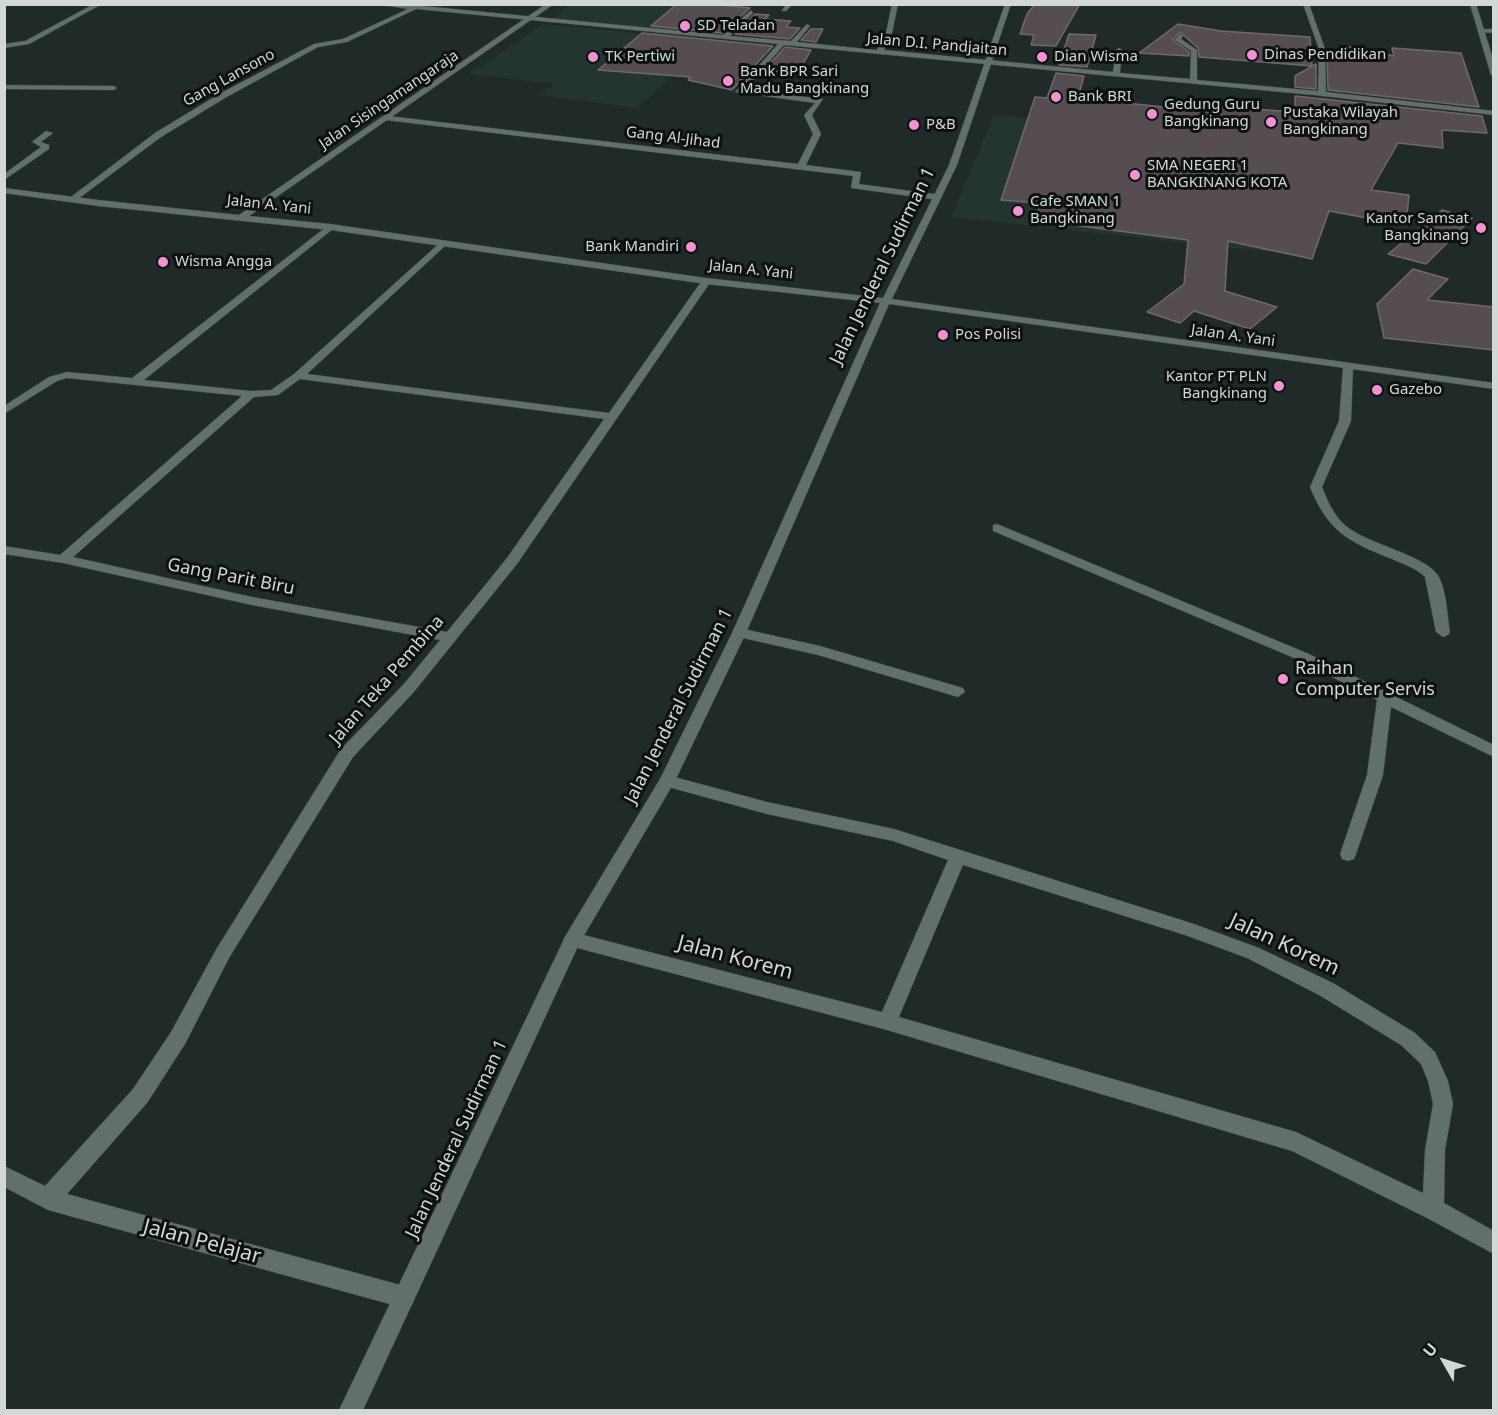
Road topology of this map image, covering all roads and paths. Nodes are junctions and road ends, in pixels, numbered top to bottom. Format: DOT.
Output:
graph roads {
  1 [pos="99,4"];
  2 [pos="378,4"];
  3 [pos="551,4"];
  4 [pos="790,4"];
  5 [pos="895,4"];
  6 [pos="1008,4"];
  7 [pos="1306,4"];
  8 [pos="1473,4"];
  9 [pos="414,7"];
  10 [pos="784,10"];
  11 [pos="751,12"];
  12 [pos="528,21"];
  13 [pos="807,26"];
  14 [pos="1481,31"];
  15 [pos="1494,31"];
  16 [pos="1180,36"];
  17 [pos="724,38"];
  18 [pos="782,44"];
  19 [pos="791,45"];
  20 [pos="4,46"];
  21 [pos="1119,50"];
  22 [pos="879,53"];
  23 [pos="989,63"];
  24 [pos="1116,75"];
  25 [pos="1494,75"];
  26 [pos="1193,82"];
  27 [pos="4,87"];
  28 [pos="114,88"];
  29 [pos="1322,94"];
  30 [pos="1494,112"];
  31 [pos="388,118"];
  32 [pos="49,133"];
  33 [pos="801,167"];
  34 [pos="4,178"];
  35 [pos="4,189"];
  36 [pos="938,196"];
  37 [pos="71,200"];
  38 [pos="242,217"];
  39 [pos="330,227"];
  40 [pos="443,243"];
  41 [pos="706,280"];
  42 [pos="886,301"];
  43 [pos="1348,368"];
  44 [pos="298,376"];
  45 [pos="134,382"];
  46 [pos="1494,386"];
  47 [pos="251,394"];
  48 [pos="4,411"];
  49 [pos="612,417"];
  50 [pos="997,528"];
  51 [pos="4,550"];
  52 [pos="63,559"];
  53 [pos="1443,632"];
  54 [pos="739,633"];
  55 [pos="450,637"];
  56 [pos="958,692"];
  57 [pos="1385,698"];
  58 [pos="1494,752"];
  59 [pos="667,781"];
  60 [pos="1348,854"];
  61 [pos="958,858"];
  62 [pos="572,940"];
  63 [pos="887,1022"];
  64 [pos="4,1176"];
  65 [pos="48,1199"];
  66 [pos="1433,1209"];
  67 [pos="1494,1243"];
  68 [pos="404,1297"];
  69 [pos="351,1410"];
  1 -- 20 [label="street"];
  2 -- 9 [label="street, Jalan D.I. Pandjaitan"];
  3 -- 12 [label="street, Jalan Sisingamangaraja"];
  4 -- 10 [label="street"];
  5 -- 22 [label="street"];
  6 -- 23 [label="street, Jalan Jenderal Sudirman 1"];
  7 -- 29 [label="street"];
  8 -- 14 [label="street"];
  9 -- 12 [label="street, Jalan D.I. Pandjaitan"];
  9 -- 37 [label="street, Gang Lansono"];
  11 -- 17 [label="street"];
  12 -- 17 [label="street, Jalan D.I. Pandjaitan"];
  12 -- 31 [label="street, Jalan Sisingamangaraja"];
  13 -- 19 [label="street"];
  14 -- 15 [label="street"];
  14 -- 25 [label="street"];
  16 -- 26 [label="street"];
  17 -- 18 [label="street, Jalan D.I. Pandjaitan"];
  18 -- 19 [label="street, Jalan D.I. Pandjaitan"];
  18 -- 33 [label="street"];
  19 -- 22 [label="street, Jalan D.I. Pandjaitan"];
  21 -- 24 [label="street"];
  22 -- 23 [label="street, Jalan D.I. Pandjaitan"];
  23 -- 24 [label="street, Jalan D.I. Pandjaitan"];
  23 -- 36 [label="street, Jalan Jenderal Sudirman 1"];
  24 -- 26 [label="street, Jalan D.I. Pandjaitan"];
  26 -- 29 [label="street, Jalan D.I. Pandjaitan"];
  27 -- 28 [label="street"];
  29 -- 30 [label="street, Jalan D.I. Pandjaitan"];
  31 -- 33 [label="street, Gang Al-Jihad"];
  31 -- 38 [label="street, Jalan Sisingamangaraja"];
  32 -- 34 [label="street"];
  33 -- 36 [label="street, Gang Al-Jihad"];
  35 -- 37 [label="street, Jalan A. Yani"];
  36 -- 42 [label="street, Jalan Jenderal Sudirman 1"];
  37 -- 38 [label="street, Jalan A. Yani"];
  38 -- 39 [label="street, Jalan A. Yani"];
  39 -- 40 [label="street, Jalan A. Yani"];
  39 -- 45 [label="street"];
  40 -- 41 [label="street, Jalan A. Yani"];
  40 -- 44 [label="street"];
  41 -- 42 [label="street, Jalan A. Yani"];
  41 -- 49 [label="street, Jalan Teka Pembina"];
  42 -- 43 [label="street, Jalan A. Yani"];
  42 -- 54 [label="street, Jalan Jenderal Sudirman 1"];
  43 -- 46 [label="street, Jalan A. Yani"];
  43 -- 53 [label="street"];
  44 -- 47 [label="street"];
  44 -- 49 [label="street"];
  45 -- 47 [label="street"];
  45 -- 48 [label="street"];
  47 -- 52 [label="street"];
  49 -- 55 [label="street, Jalan Teka Pembina"];
  50 -- 57 [label="street"];
  51 -- 52 [label="street, Gang Parit Biru"];
  52 -- 55 [label="street, Gang Parit Biru"];
  54 -- 56 [label="street"];
  54 -- 59 [label="street, Jalan Jenderal Sudirman 1"];
  55 -- 65 [label="street, Jalan Teka Pembina"];
  57 -- 58 [label="street"];
  57 -- 60 [label="street"];
  59 -- 61 [label="street, Jalan Korem"];
  59 -- 62 [label="street, Jalan Jenderal Sudirman 1"];
  61 -- 63 [label="street"];
  61 -- 66 [label="street, Jalan Korem"];
  62 -- 63 [label="street, Jalan Korem"];
  62 -- 68 [label="street, Jalan Jenderal Sudirman 1"];
  63 -- 66 [label="street, Jalan Korem"];
  64 -- 65 [label="street, Jalan Pelajar"];
  65 -- 68 [label="street, Jalan Pelajar"];
  66 -- 67 [label="street, Jalan Korem"];
  68 -- 69 [label="street, Jalan Jenderal Sudirman 1"];
}
